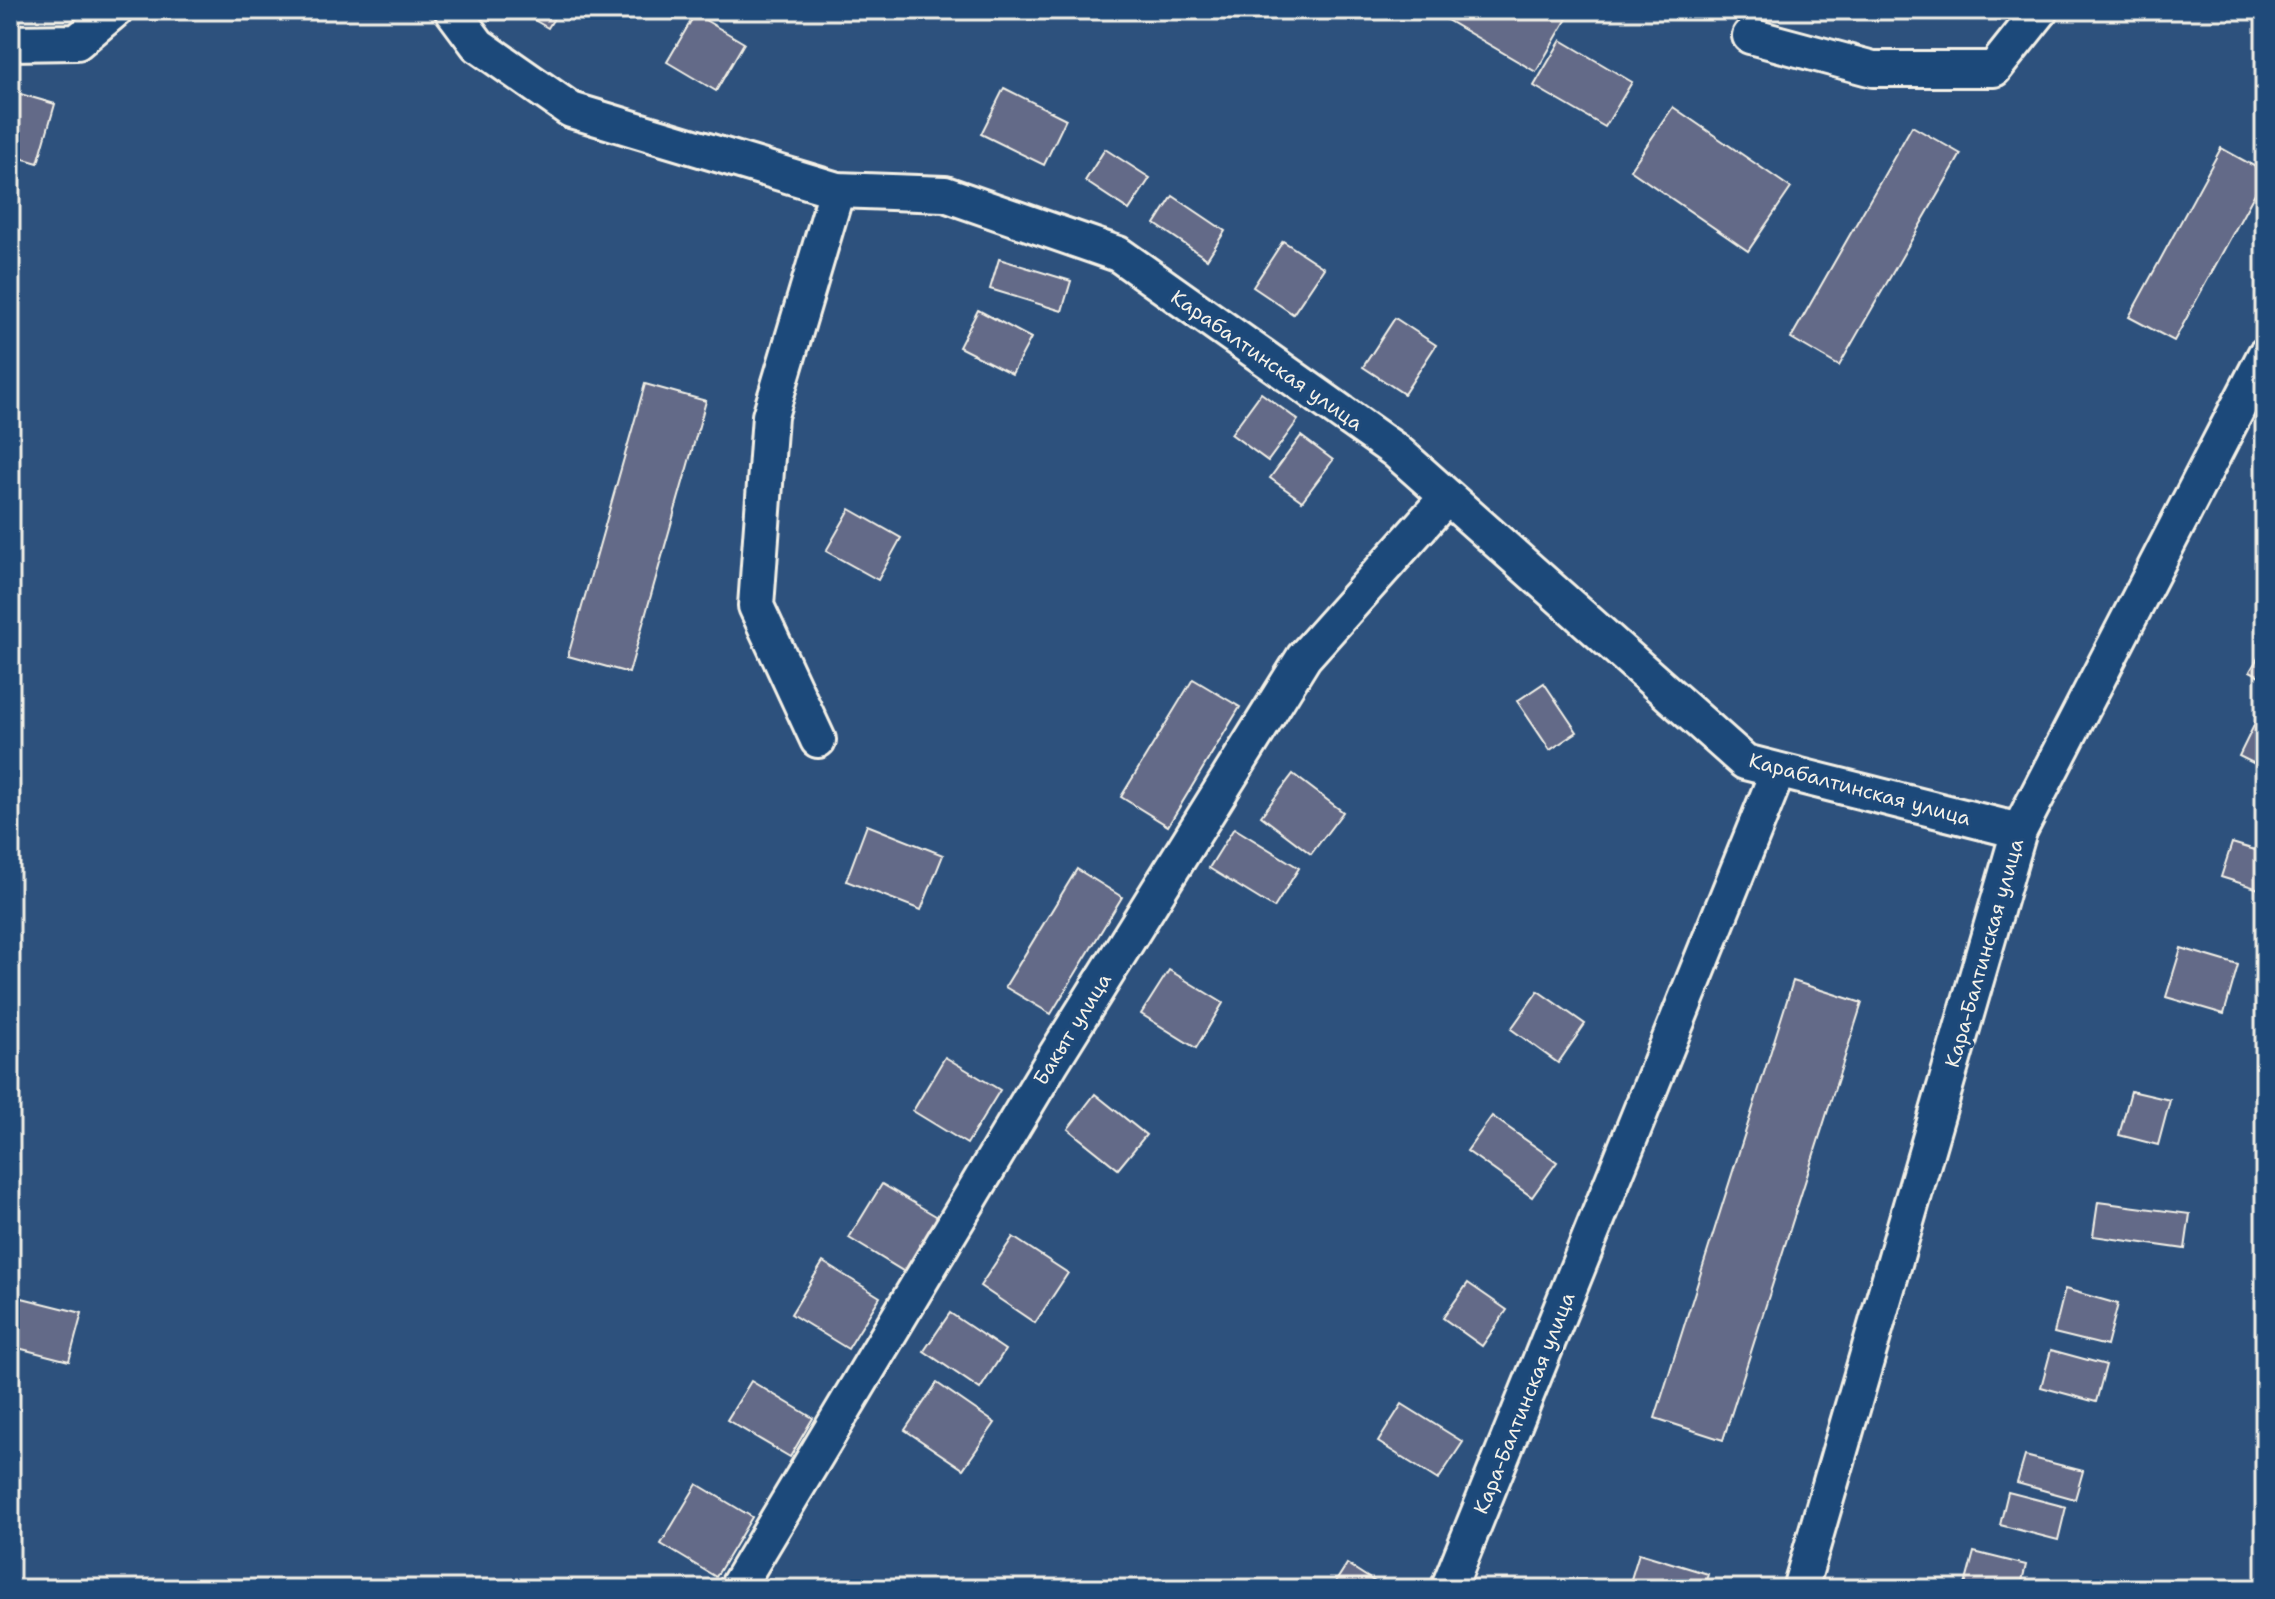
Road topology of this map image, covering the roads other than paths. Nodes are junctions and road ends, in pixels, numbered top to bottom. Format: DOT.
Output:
graph roads {
  1 [pos="115,10"];
  2 [pos="452,10"];
  3 [pos="2041,10"];
  4 [pos="1750,36"];
  5 [pos="10,43"];
  6 [pos="837,190"];
  7 [pos="2265,355"];
  8 [pos="1447,497"];
  9 [pos="818,740"];
  10 [pos="1778,771"];
  11 [pos="2019,831"];
  12 [pos="736,1589"];
  13 [pos="1448,1589"];
  14 [pos="1800,1589"];
  1 -- 5 [label="street"];
  2 -- 6 [label="street, Карабалтинская улица"];
  3 -- 4 [label="street"];
  6 -- 8 [label="street, Карабалтинская улица"];
  6 -- 9 [label="street"];
  7 -- 11 [label="street, Кара-Балтинская улица"];
  8 -- 10 [label="street, Карабалтинская улица"];
  8 -- 12 [label="street, Бакыт улица"];
  10 -- 11 [label="street, Карабалтинская улица"];
  10 -- 13 [label="street, Кара-Балтинская улица"];
  11 -- 14 [label="street, Кара-Балтинская улица"];
}
